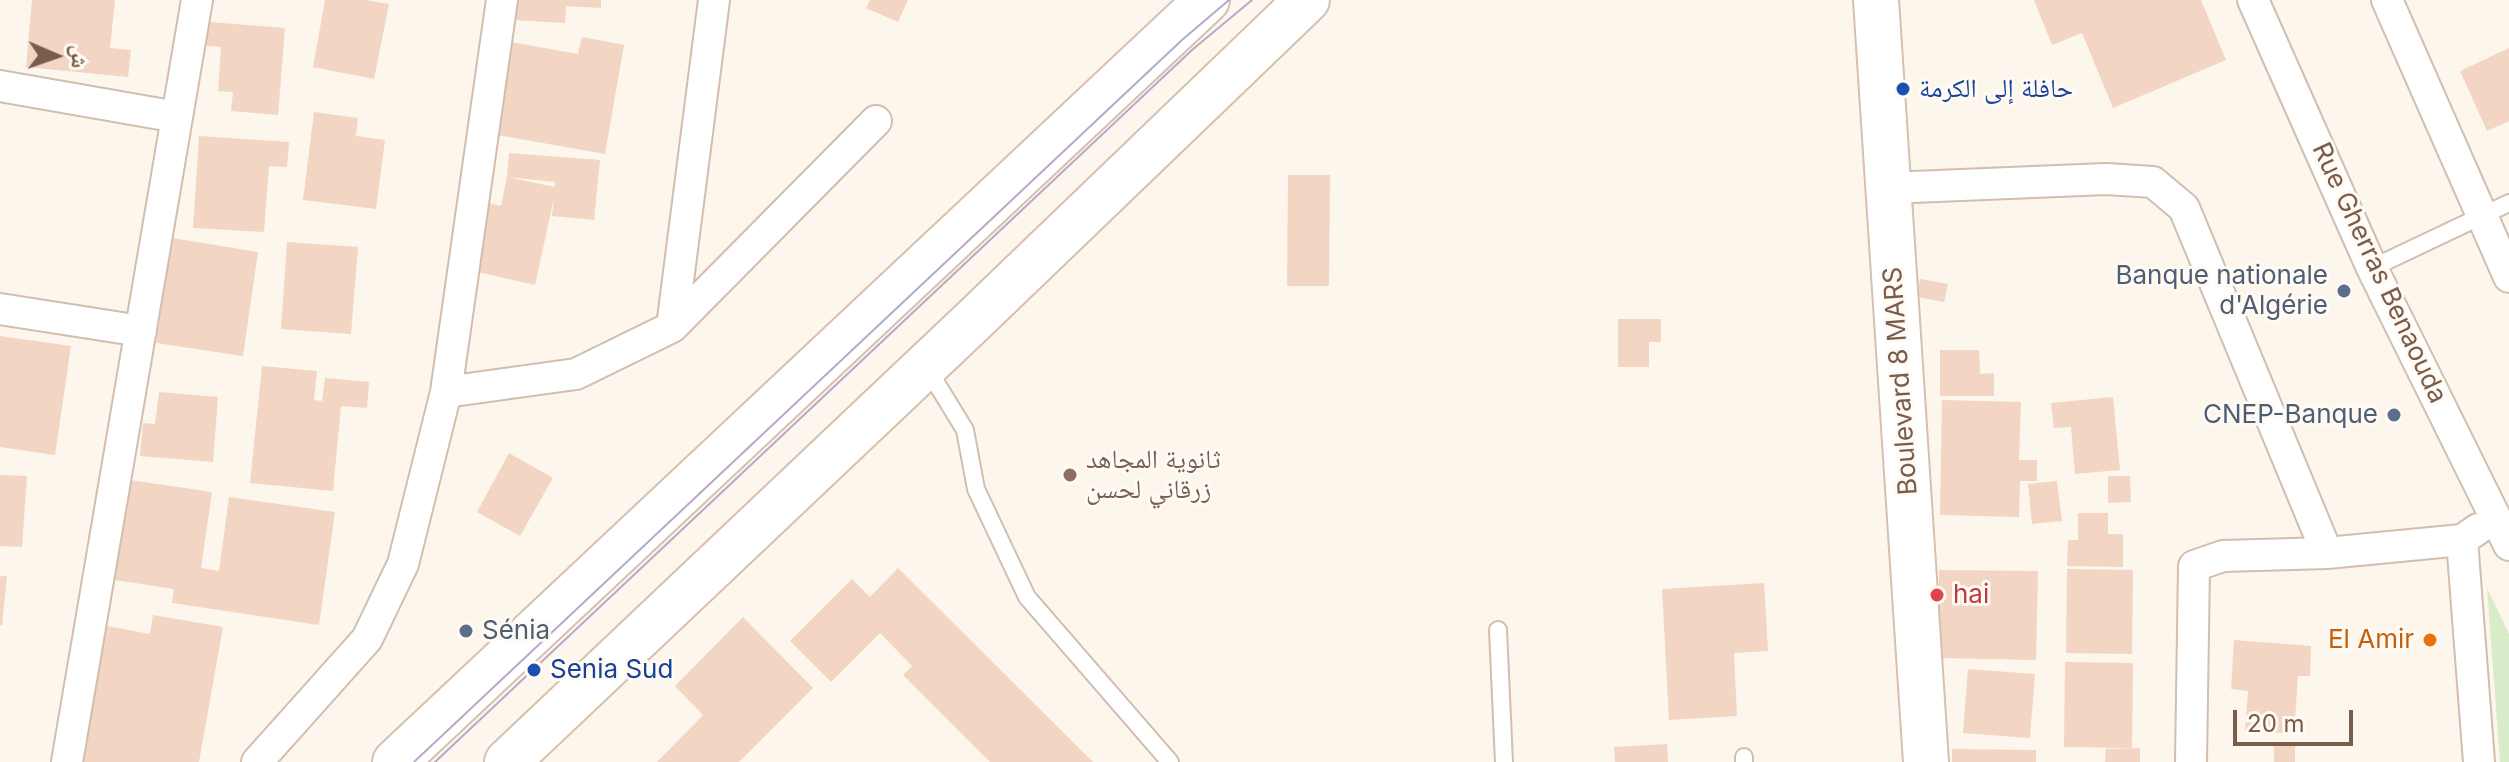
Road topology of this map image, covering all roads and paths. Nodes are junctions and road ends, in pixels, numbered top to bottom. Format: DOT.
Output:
graph roads {
  1 [pos="197,0"];
  2 [pos="502,0"];
  3 [pos="714,0"];
  4 [pos="1307,0"];
  5 [pos="1876,0"];
  6 [pos="2253,0"];
  7 [pos="2387,0"];
  8 [pos="1201,2"];
  9 [pos="0,86"];
  10 [pos="177,117"];
  11 [pos="876,121"];
  12 [pos="1889,188"];
  13 [pos="2495,209"];
  14 [pos="2372,268"];
  15 [pos="2509,277"];
  16 [pos="0,309"];
  17 [pos="672,327"];
  18 [pos="141,331"];
  19 [pos="926,366"];
  20 [pos="446,392"];
  21 [pos="2496,516"];
  22 [pos="2462,540"];
  23 [pos="2509,545"];
  24 [pos="2327,553"];
  25 [pos="1498,630"];
  26 [pos="67,762"];
  27 [pos="257,762"];
  28 [pos="395,762"];
  29 [pos="507,762"];
  30 [pos="1170,762"];
  31 [pos="1504,762"];
  32 [pos="1926,762"];
  33 [pos="2191,762"];
  34 [pos="2479,762"];
  1 -- 10 [label="street"];
  2 -- 20 [label="street"];
  3 -- 17 [label="street"];
  4 -- 19 [label="main road"];
  5 -- 12 [label="main road, Boulevard 8 MARS"];
  6 -- 14 [label="street, Rue Gherras Benaouda"];
  7 -- 13 [label="street"];
  8 -- 28 [label="main road"];
  9 -- 10 [label="street"];
  10 -- 18 [label="street"];
  11 -- 17 [label="street"];
  12 -- 24 [label="street"];
  12 -- 32 [label="main road, Boulevard 8 MARS"];
  13 -- 14 [label="lane"];
  13 -- 15 [label="street"];
  14 -- 21 [label="street, Rue Gherras Benaouda"];
  16 -- 18 [label="street"];
  17 -- 20 [label="street"];
  18 -- 26 [label="street"];
  19 -- 29 [label="main road"];
  19 -- 30 [label="lane"];
  20 -- 27 [label="street"];
  21 -- 22 [label="street"];
  21 -- 23 [label="street, Rue Gherras Benaouda"];
  22 -- 24 [label="street"];
  22 -- 34 [label="street"];
  24 -- 33 [label="street"];
  25 -- 31 [label="lane"];
}
